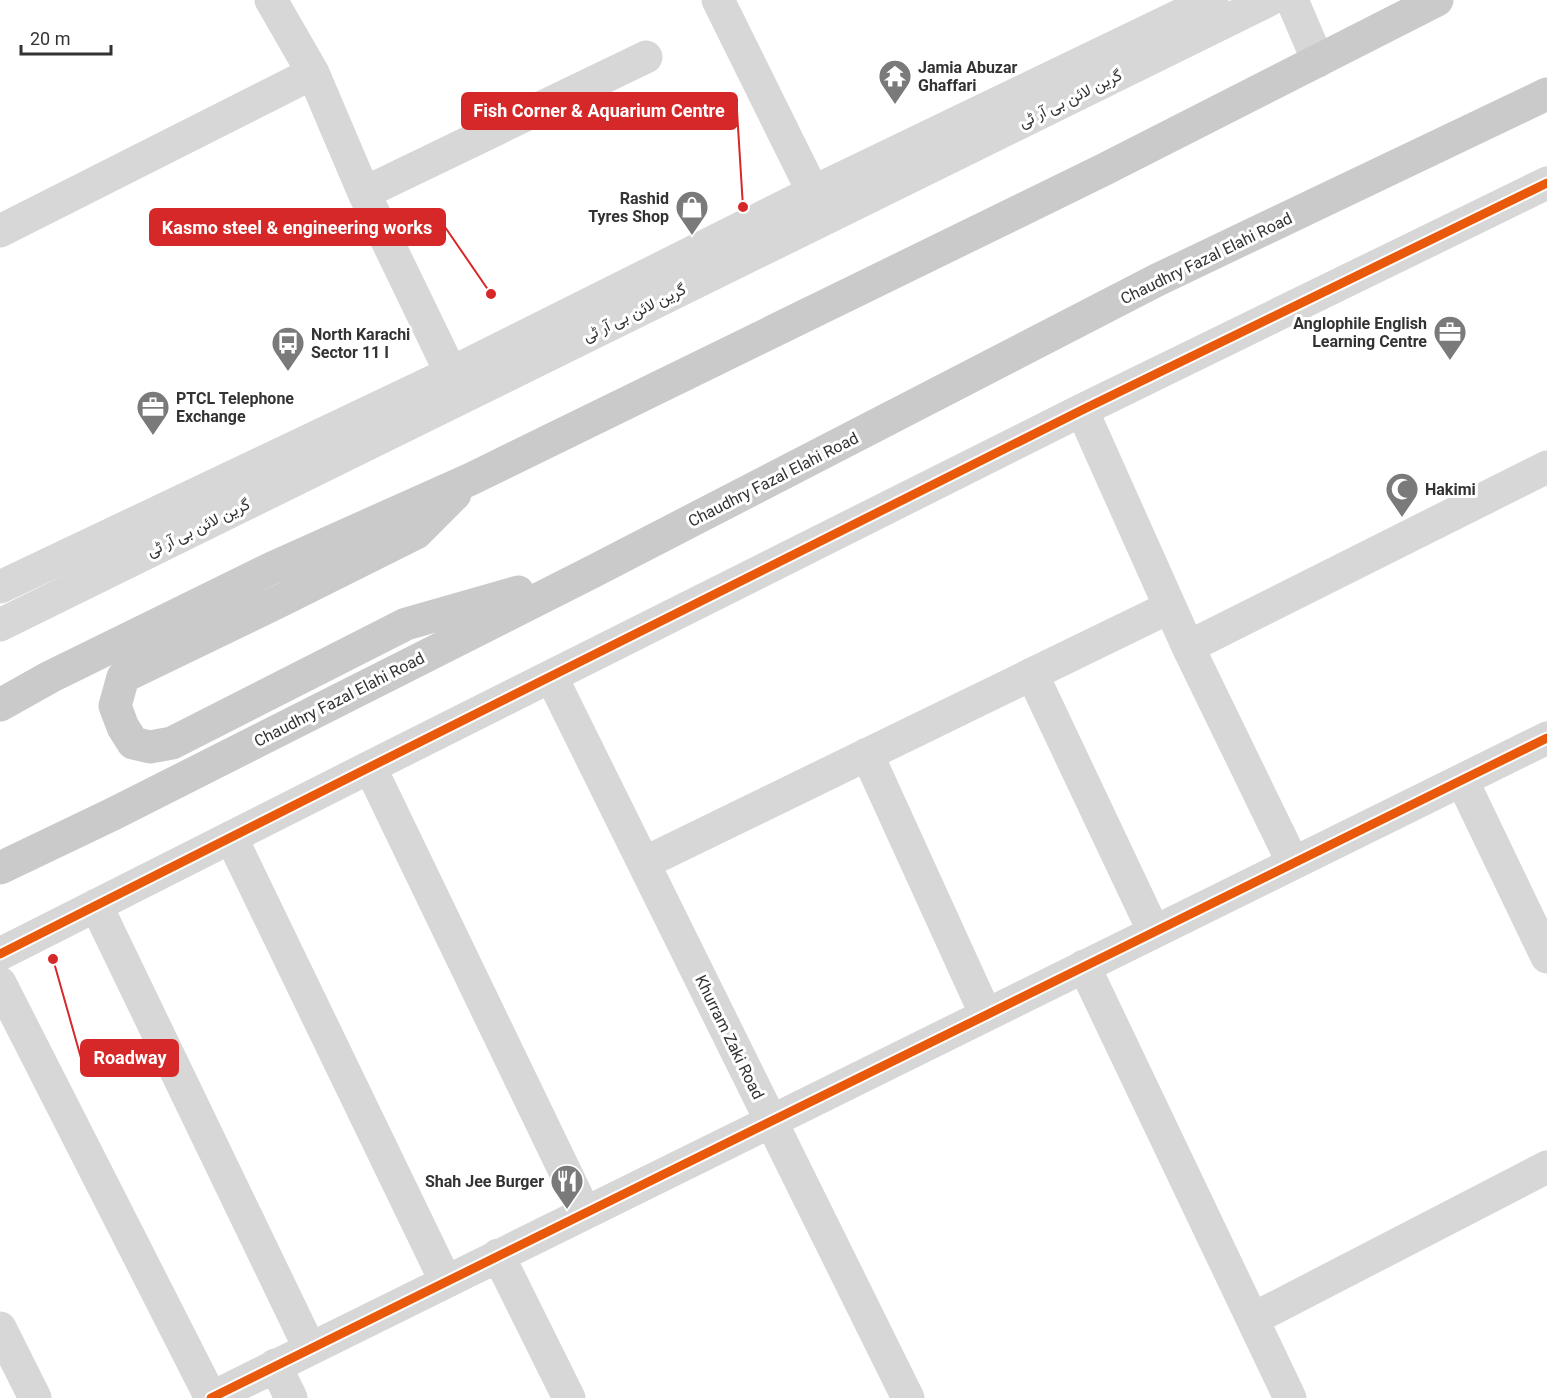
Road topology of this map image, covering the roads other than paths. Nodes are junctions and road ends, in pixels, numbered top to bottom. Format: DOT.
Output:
graph roads {
  1 [pos="271,0"];
  2 [pos="718,0"];
  3 [pos="1212,0"];
  4 [pos="1269,0"];
  5 [pos="1292,0"];
  6 [pos="1437,0"];
  7 [pos="646,57"];
  8 [pos="1318,61"];
  9 [pos="313,73"];
  10 [pos="1547,94"];
  11 [pos="1547,183"];
  12 [pos="813,192"];
  13 [pos="363,194"];
  14 [pos="0,231"];
  15 [pos="450,373"];
  16 [pos="1082,410"];
  17 [pos="1547,466"];
  18 [pos="471,479"];
  19 [pos="592,572"];
  20 [pos="0,587"];
  21 [pos="1170,607"];
  22 [pos="0,625"];
  23 [pos="1188,647"];
  24 [pos="1032,674"];
  25 [pos="551,676"];
  26 [pos="0,705"];
  27 [pos="1547,738"];
  28 [pos="867,754"];
  29 [pos="370,767"];
  30 [pos="1462,780"];
  31 [pos="231,837"];
  32 [pos="644,863"];
  33 [pos="1293,863"];
  34 [pos="0,868"];
  35 [pos="96,905"];
  36 [pos="1154,932"];
  37 [pos="0,954"];
  38 [pos="1547,957"];
  39 [pos="1084,966"];
  40 [pos="0,983"];
  41 [pos="986,1015"];
  42 [pos="771,1121"];
  43 [pos="1547,1167"];
  44 [pos="585,1212"];
  45 [pos="498,1255"];
  46 [pos="446,1282"];
  47 [pos="1253,1319"];
  48 [pos="0,1328"];
  49 [pos="310,1349"];
  50 [pos="275,1365"];
  51 [pos="35,1398"];
  52 [pos="211,1398"];
  53 [pos="291,1398"];
  54 [pos="569,1398"];
  55 [pos="908,1398"];
  56 [pos="1290,1398"];
  1 -- 9 [label="street"];
  2 -- 12 [label="street"];
  3 -- 12 [label="street"];
  4 -- 22 [label="street, گرین لائن بی آر ٹی"];
  5 -- 8 [label="street"];
  6 -- 8 [label="main road"];
  7 -- 13 [label="street"];
  8 -- 18 [label="main road"];
  9 -- 13 [label="street"];
  9 -- 14 [label="street"];
  10 -- 19 [label="main road, Chaudhry Fazal Elahi Road"];
  11 -- 16 [label="street"];
  12 -- 15 [label="street"];
  13 -- 15 [label="street"];
  15 -- 20 [label="street"];
  16 -- 21 [label="street"];
  16 -- 25 [label="street"];
  17 -- 23 [label="street"];
  18 -- 19 [label="main road"];
  18 -- 26 [label="main road"];
  19 -- 34 [label="main road, Chaudhry Fazal Elahi Road"];
  21 -- 23 [label="street"];
  21 -- 24 [label="street"];
  23 -- 33 [label="street"];
  24 -- 28 [label="street"];
  24 -- 36 [label="street"];
  25 -- 29 [label="street"];
  25 -- 32 [label="street, Khurram Zaki Road"];
  27 -- 30 [label="street"];
  28 -- 32 [label="street"];
  28 -- 41 [label="street"];
  29 -- 31 [label="street"];
  29 -- 44 [label="street"];
  30 -- 33 [label="street"];
  30 -- 38 [label="street"];
  31 -- 35 [label="street"];
  31 -- 46 [label="street"];
  32 -- 42 [label="street, Khurram Zaki Road"];
  33 -- 36 [label="street"];
  35 -- 37 [label="street"];
  35 -- 49 [label="street"];
  36 -- 39 [label="street"];
  39 -- 41 [label="street"];
  39 -- 47 [label="street"];
  40 -- 52 [label="street"];
  41 -- 42 [label="street"];
  42 -- 44 [label="street"];
  42 -- 55 [label="street, Khurram Zaki Road"];
  43 -- 47 [label="street"];
  44 -- 45 [label="street"];
  45 -- 46 [label="street"];
  45 -- 54 [label="street"];
  46 -- 49 [label="street"];
  47 -- 56 [label="street"];
  48 -- 51 [label="street"];
  49 -- 50 [label="street"];
  50 -- 52 [label="street"];
  50 -- 53 [label="street"];
}
